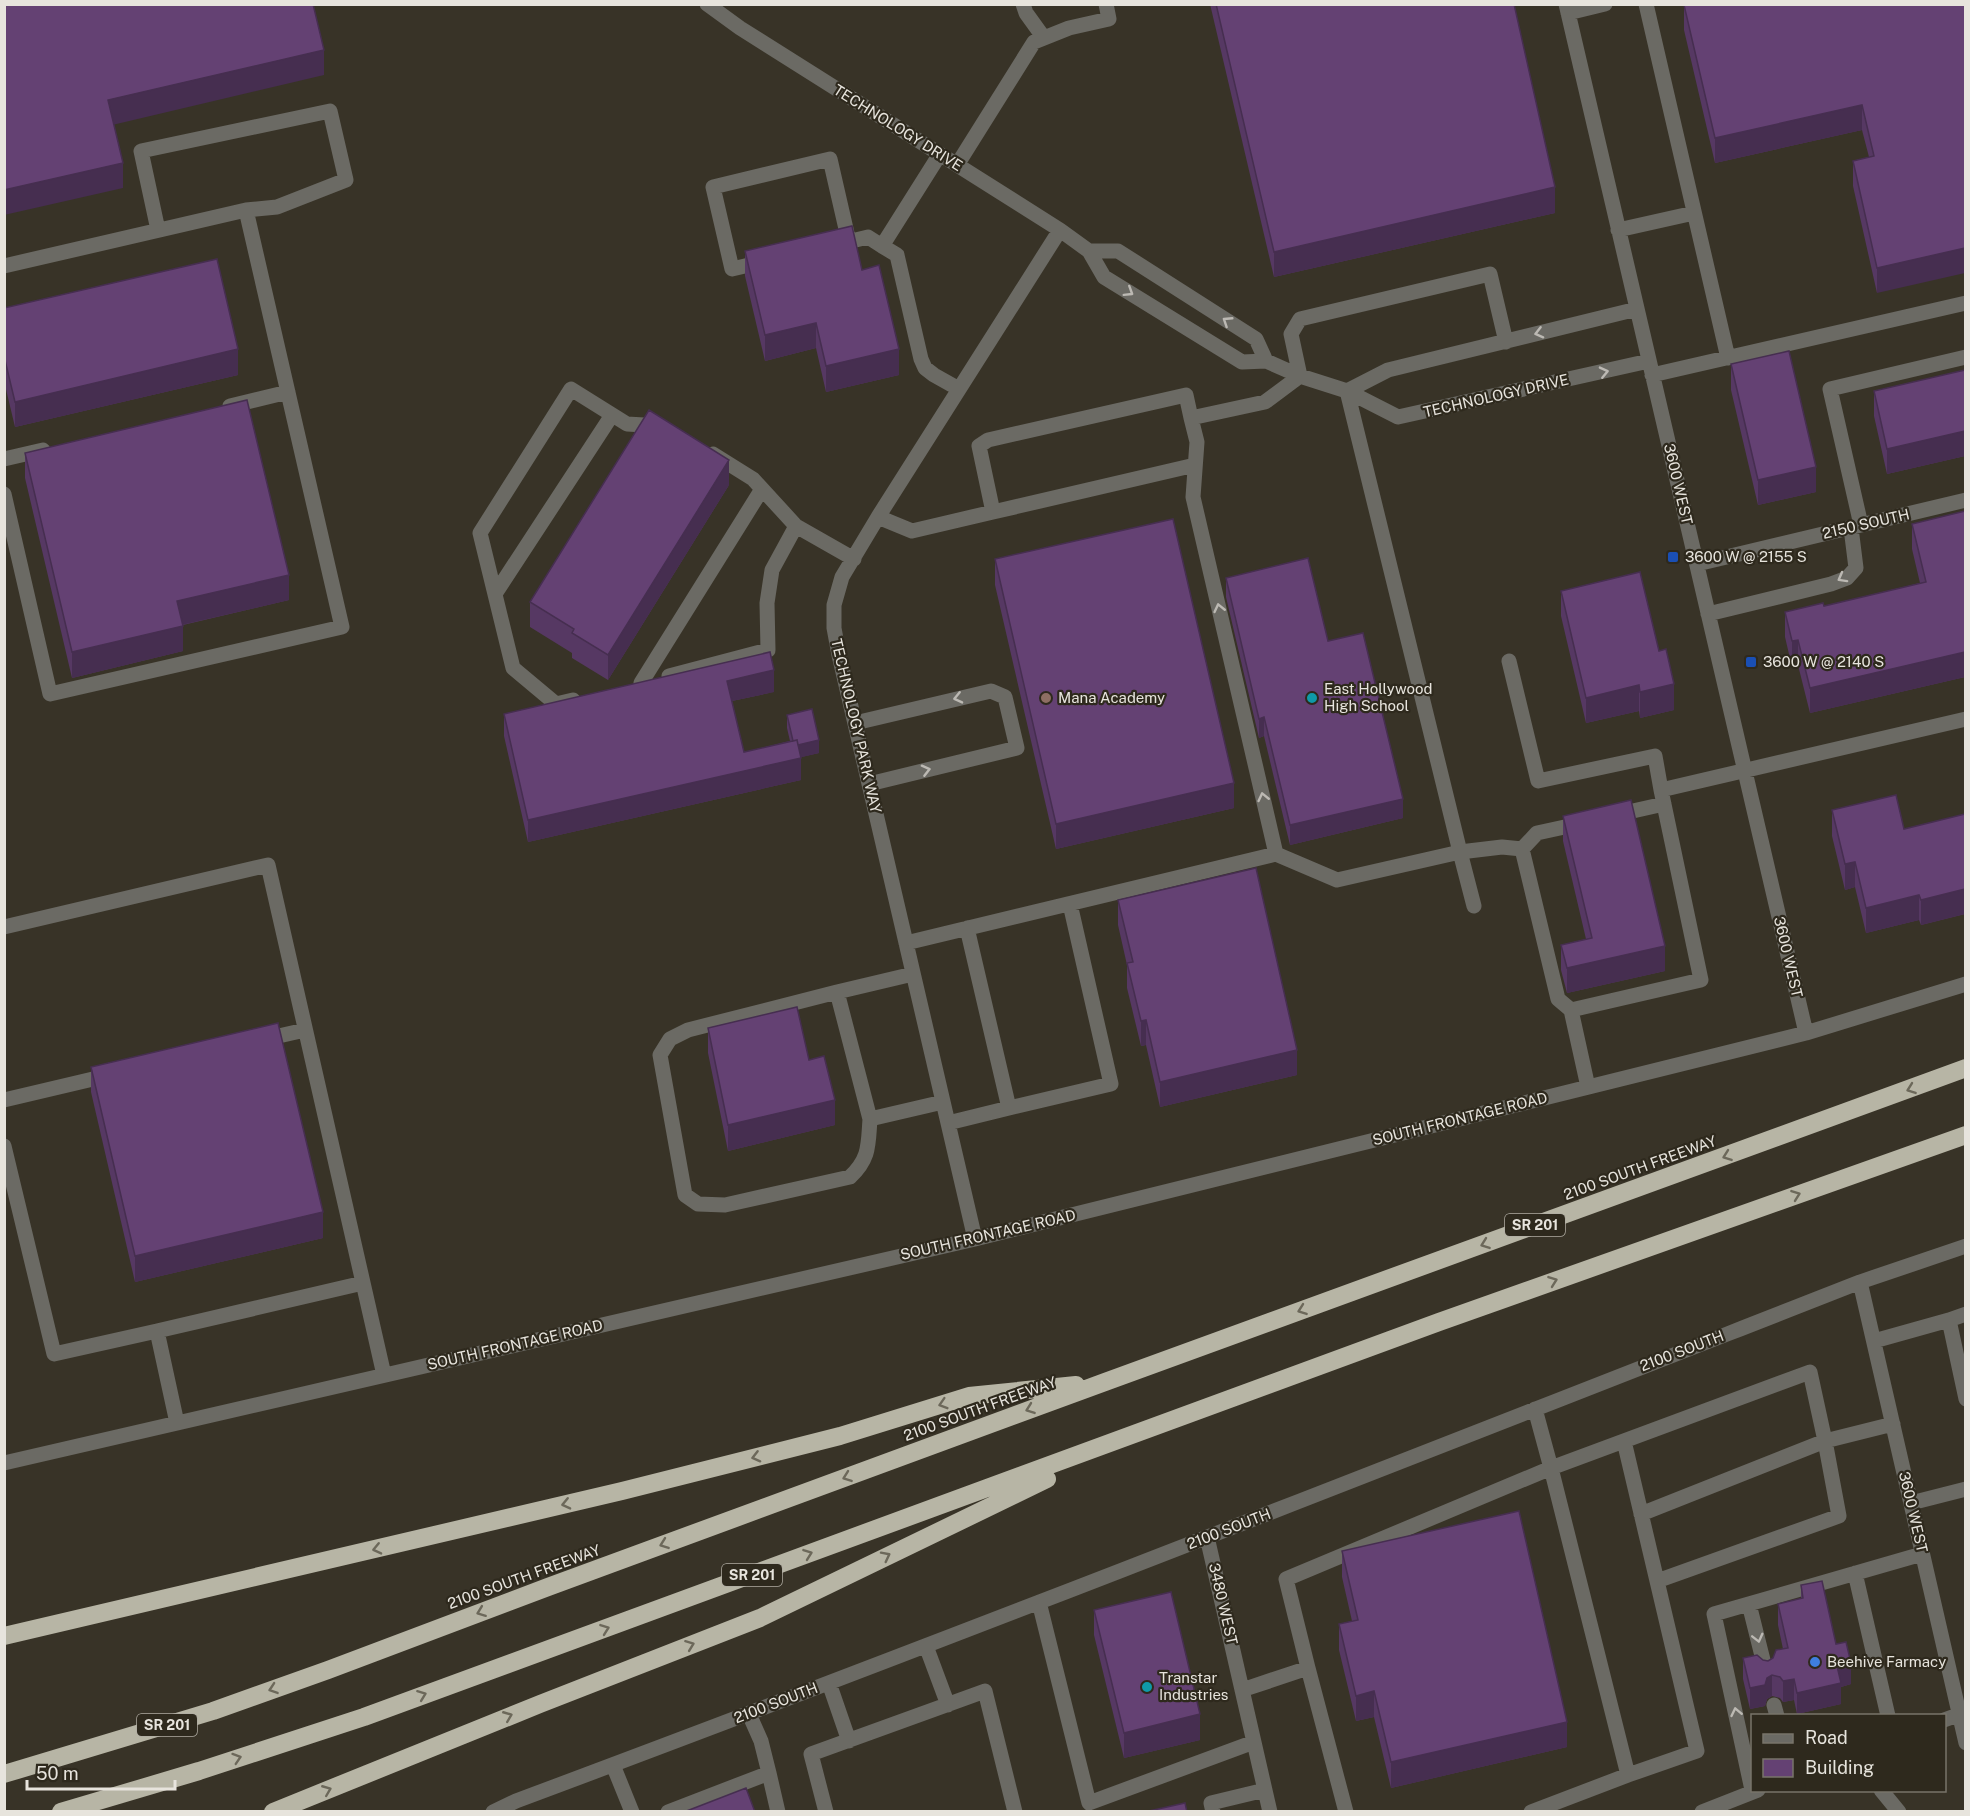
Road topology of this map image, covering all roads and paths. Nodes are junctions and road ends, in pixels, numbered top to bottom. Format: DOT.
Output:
graph roads {
  1 [pos="707,4"];
  2 [pos="1023,4"];
  3 [pos="1106,4"];
  4 [pos="1605,4"];
  5 [pos="1646,4"];
  6 [pos="1567,9"];
  7 [pos="1044,38"];
  8 [pos="940,154"];
  9 [pos="957,165"];
  10 [pos="246,210"];
  11 [pos="1694,213"];
  12 [pos="158,230"];
  13 [pos="1060,230"];
  14 [pos="1618,230"];
  15 [pos="849,242"];
  16 [pos="882,246"];
  17 [pos="826,247"];
  18 [pos="1089,251"];
  19 [pos="772,260"];
  20 [pos="4,266"];
  21 [pos="1965,303"];
  22 [pos="1637,309"];
  23 [pos="1506,342"];
  24 [pos="1965,357"];
  25 [pos="1728,358"];
  26 [pos="1266,361"];
  27 [pos="1651,368"];
  28 [pos="1300,376"];
  29 [pos="959,389"];
  30 [pos="288,392"];
  31 [pos="1347,392"];
  32 [pos="220,408"];
  33 [pos="612,415"];
  34 [pos="1191,418"];
  35 [pos="676,432"];
  36 [pos="61,446"];
  37 [pos="705,449"];
  38 [pos="4,459"];
  39 [pos="1195,465"];
  40 [pos="762,489"];
  41 [pos="4,494"];
  42 [pos="1965,500"];
  43 [pos="993,512"];
  44 [pos="878,517"];
  45 [pos="796,526"];
  46 [pos="1856,526"];
  47 [pos="854,558"];
  48 [pos="1696,564"];
  49 [pos="495,594"];
  50 [pos="1708,614"];
  51 [pos="1509,661"];
  52 [pos="589,696"];
  53 [pos="1965,719"];
  54 [pos="855,723"];
  55 [pos="1745,770"];
  56 [pos="869,784"];
  57 [pos="1663,797"];
  58 [pos="1522,849"];
  59 [pos="1460,852"];
  60 [pos="1276,854"];
  61 [pos="1070,904"];
  62 [pos="1474,906"];
  63 [pos="4,927"];
  64 [pos="968,928"];
  65 [pos="906,943"];
  66 [pos="913,974"];
  67 [pos="1965,984"];
  68 [pos="837,992"];
  69 [pos="1571,1010"];
  70 [pos="305,1030"];
  71 [pos="1806,1033"];
  72 [pos="248,1043"];
  73 [pos="1965,1068"];
  74 [pos="120,1073"];
  75 [pos="1588,1087"];
  76 [pos="4,1100"];
  77 [pos="943,1102"];
  78 [pos="1009,1108"];
  79 [pos="870,1119"];
  80 [pos="948,1123"];
  81 [pos="1965,1135"];
  82 [pos="4,1146"];
  83 [pos="975,1239"];
  84 [pos="1965,1246"];
  85 [pos="1860,1282"];
  86 [pos="363,1283"];
  87 [pos="1965,1314"];
  88 [pos="1949,1320"];
  89 [pos="1439,1322"];
  90 [pos="157,1330"];
  91 [pos="1874,1341"];
  92 [pos="384,1375"];
  93 [pos="1105,1382"];
  94 [pos="1965,1399"];
  95 [pos="1535,1409"];
  96 [pos="177,1423"];
  97 [pos="1893,1424"];
  98 [pos="1624,1441"];
  99 [pos="1825,1441"];
  100 [pos="4,1463"];
  101 [pos="1551,1468"];
  102 [pos="1965,1489"];
  103 [pos="1911,1503"];
  104 [pos="1641,1514"];
  105 [pos="1207,1537"];
  106 [pos="1922,1554"];
  107 [pos="1855,1573"];
  108 [pos="1657,1581"];
  109 [pos="1039,1602"];
  110 [pos="1749,1604"];
  111 [pos="4,1636"];
  112 [pos="926,1646"];
  113 [pos="1308,1668"];
  114 [pos="1766,1672"];
  115 [pos="829,1683"];
  116 [pos="1242,1690"];
  117 [pos="948,1705"];
  118 [pos="749,1714"];
  119 [pos="1888,1714"];
  120 [pos="1956,1715"];
  121 [pos="849,1741"];
  122 [pos="1254,1742"];
  123 [pos="1965,1743"];
  124 [pos="613,1765"];
  125 [pos="769,1773"];
  126 [pos="4,1774"];
  127 [pos="1628,1775"];
  128 [pos="1751,1778"];
  129 [pos="1265,1790"];
  130 [pos="1752,1792"];
  131 [pos="1882,1792"];
  132 [pos="60,1812"];
  133 [pos="273,1812"];
  134 [pos="493,1812"];
  135 [pos="632,1812"];
  136 [pos="668,1812"];
  137 [pos="778,1812"];
  138 [pos="826,1812"];
  139 [pos="1015,1812"];
  140 [pos="1213,1812"];
  141 [pos="1270,1812"];
  142 [pos="1346,1812"];
  143 [pos="1531,1812"];
  144 [pos="1702,1812"];
  145 [pos="1899,1812"];
  1 -- 8 [label="street, TECHNOLOGY DRIVE"];
  2 -- 7 [label="street"];
  3 -- 7 [label="street"];
  4 -- 6 [label="street"];
  5 -- 11 [label="street"];
  6 -- 14 [label="street, 3600 WEST"];
  7 -- 9 [label="street"];
  8 -- 9 [label="street, TECHNOLOGY DRIVE"];
  8 -- 16 [label="street"];
  9 -- 13 [label="street, TECHNOLOGY DRIVE"];
  10 -- 12 [label="street"];
  10 -- 12 [label="street"];
  10 -- 30 [label="street"];
  11 -- 14 [label="street"];
  11 -- 25 [label="street"];
  12 -- 20 [label="street"];
  13 -- 18 [label="street, TECHNOLOGY DRIVE"];
  13 -- 29 [label="street, TECHNOLOGY PARK WAY"];
  14 -- 22 [label="street, 3600 WEST"];
  15 -- 16 [label="street"];
  15 -- 17 [label="street"];
  15 -- 19 [label="street"];
  16 -- 29 [label="street"];
  18 -- 26 [label="street, TECHNOLOGY DRIVE, one-way"];
  26 -- 18 [label="street, one-way"];
  21 -- 25 [label="street, TECHNOLOGY DRIVE"];
  22 -- 23 [label="street, one-way"];
  22 -- 27 [label="street, 3600 WEST"];
  23 -- 28 [label="street"];
  23 -- 31 [label="street"];
  24 -- 46 [label="street"];
  25 -- 27 [label="street, TECHNOLOGY DRIVE"];
  26 -- 28 [label="street, TECHNOLOGY DRIVE"];
  31 -- 27 [label="street, TECHNOLOGY DRIVE, one-way"];
  27 -- 48 [label="street, 3600 WEST"];
  28 -- 31 [label="street, TECHNOLOGY DRIVE"];
  28 -- 34 [label="street"];
  29 -- 44 [label="street, TECHNOLOGY PARK WAY"];
  30 -- 32 [label="street"];
  30 -- 41 [label="street"];
  31 -- 59 [label="street"];
  33 -- 35 [label="street"];
  33 -- 49 [label="street"];
  33 -- 49 [label="street"];
  34 -- 39 [label="street"];
  34 -- 43 [label="street"];
  36 -- 38 [label="street"];
  37 -- 40 [label="street"];
  39 -- 43 [label="street"];
  60 -- 39 [label="street, one-way"];
  40 -- 45 [label="street"];
  40 -- 45 [label="street"];
  42 -- 46 [label="street, 2150 SOUTH"];
  43 -- 44 [label="street"];
  44 -- 47 [label="street, TECHNOLOGY PARK WAY"];
  45 -- 47 [label="street"];
  46 -- 48 [label="street, 2150 SOUTH"];
  46 -- 50 [label="street, one-way"];
  47 -- 54 [label="street, TECHNOLOGY PARK WAY"];
  48 -- 50 [label="street, 3600 WEST"];
  49 -- 52 [label="street"];
  50 -- 55 [label="street, 3600 WEST"];
  51 -- 57 [label="street"];
  53 -- 55 [label="street"];
  54 -- 56 [label="street, TECHNOLOGY PARK WAY"];
  56 -- 54 [label="street, one-way"];
  55 -- 57 [label="street"];
  55 -- 71 [label="street, 3600 WEST"];
  56 -- 65 [label="street, TECHNOLOGY PARK WAY"];
  57 -- 58 [label="street"];
  57 -- 69 [label="street"];
  58 -- 59 [label="street"];
  58 -- 69 [label="street"];
  59 -- 60 [label="street"];
  59 -- 62 [label="street"];
  60 -- 61 [label="street"];
  61 -- 64 [label="street"];
  61 -- 78 [label="street"];
  63 -- 70 [label="street"];
  64 -- 65 [label="street"];
  64 -- 78 [label="street"];
  65 -- 66 [label="street, TECHNOLOGY PARK WAY"];
  66 -- 68 [label="street"];
  66 -- 77 [label="street, TECHNOLOGY PARK WAY"];
  67 -- 71 [label="street, SOUTH FRONTAGE ROAD"];
  68 -- 79 [label="street"];
  68 -- 79 [label="street"];
  69 -- 75 [label="street"];
  70 -- 72 [label="street"];
  70 -- 86 [label="street"];
  71 -- 75 [label="street, SOUTH FRONTAGE ROAD"];
  73 -- 93 [label="highway, 2100 SOUTH FREEWAY / SR 201, one-way"];
  74 -- 76 [label="street"];
  75 -- 83 [label="street, SOUTH FRONTAGE ROAD"];
  77 -- 79 [label="street"];
  77 -- 80 [label="street, TECHNOLOGY PARK WAY"];
  78 -- 80 [label="street"];
  80 -- 83 [label="street, TECHNOLOGY PARK WAY"];
  89 -- 81 [label="highway, SR 201, one-way"];
  82 -- 90 [label="street"];
  83 -- 92 [label="street, SOUTH FRONTAGE ROAD"];
  84 -- 85 [label="street, 2100 SOUTH"];
  85 -- 91 [label="street, 3600 WEST"];
  85 -- 95 [label="street, 2100 SOUTH"];
  86 -- 90 [label="street"];
  86 -- 92 [label="street"];
  87 -- 88 [label="street"];
  88 -- 91 [label="street"];
  88 -- 94 [label="street"];
  132 -- 89 [label="highway, SR 201, one-way"];
  133 -- 89 [label="highway, one-way"];
  90 -- 96 [label="street"];
  91 -- 97 [label="street, 3600 WEST"];
  92 -- 96 [label="street, SOUTH FRONTAGE ROAD"];
  93 -- 111 [label="highway, one-way"];
  93 -- 126 [label="highway, 2100 SOUTH FREEWAY / SR 201, one-way"];
  95 -- 101 [label="street"];
  95 -- 105 [label="street, 2100 SOUTH"];
  96 -- 100 [label="street, SOUTH FRONTAGE ROAD"];
  97 -- 99 [label="street"];
  97 -- 103 [label="street, 3600 WEST"];
  98 -- 99 [label="street"];
  98 -- 101 [label="street"];
  98 -- 104 [label="street"];
  99 -- 104 [label="street"];
  99 -- 108 [label="street"];
  101 -- 113 [label="street"];
  101 -- 127 [label="street"];
  102 -- 103 [label="street"];
  103 -- 106 [label="street, 3600 WEST"];
  104 -- 108 [label="street"];
  105 -- 109 [label="street, 2100 SOUTH"];
  105 -- 116 [label="street, 3480 WEST"];
  106 -- 107 [label="street"];
  106 -- 120 [label="street, 3600 WEST"];
  107 -- 110 [label="street"];
  107 -- 119 [label="street"];
  108 -- 127 [label="street"];
  109 -- 112 [label="street, 2100 SOUTH"];
  109 -- 122 [label="street"];
  110 -- 114 [label="street, one-way"];
  128 -- 110 [label="street, one-way"];
  112 -- 115 [label="street, 2100 SOUTH"];
  112 -- 117 [label="street"];
  113 -- 116 [label="street"];
  113 -- 142 [label="street"];
  115 -- 118 [label="street, 2100 SOUTH"];
  115 -- 121 [label="street"];
  116 -- 122 [label="street, 3480 WEST"];
  117 -- 121 [label="street"];
  117 -- 139 [label="street"];
  118 -- 124 [label="street, 2100 SOUTH"];
  118 -- 125 [label="street"];
  120 -- 123 [label="street, 3600 WEST"];
  121 -- 138 [label="street"];
  122 -- 129 [label="street, 3480 WEST"];
  124 -- 134 [label="street, 2100 SOUTH"];
  124 -- 135 [label="street"];
  125 -- 136 [label="street"];
  125 -- 137 [label="street"];
  127 -- 143 [label="street"];
  129 -- 140 [label="street"];
  129 -- 141 [label="street, 3480 WEST"];
  130 -- 144 [label="street"];
  131 -- 145 [label="street"];
}
